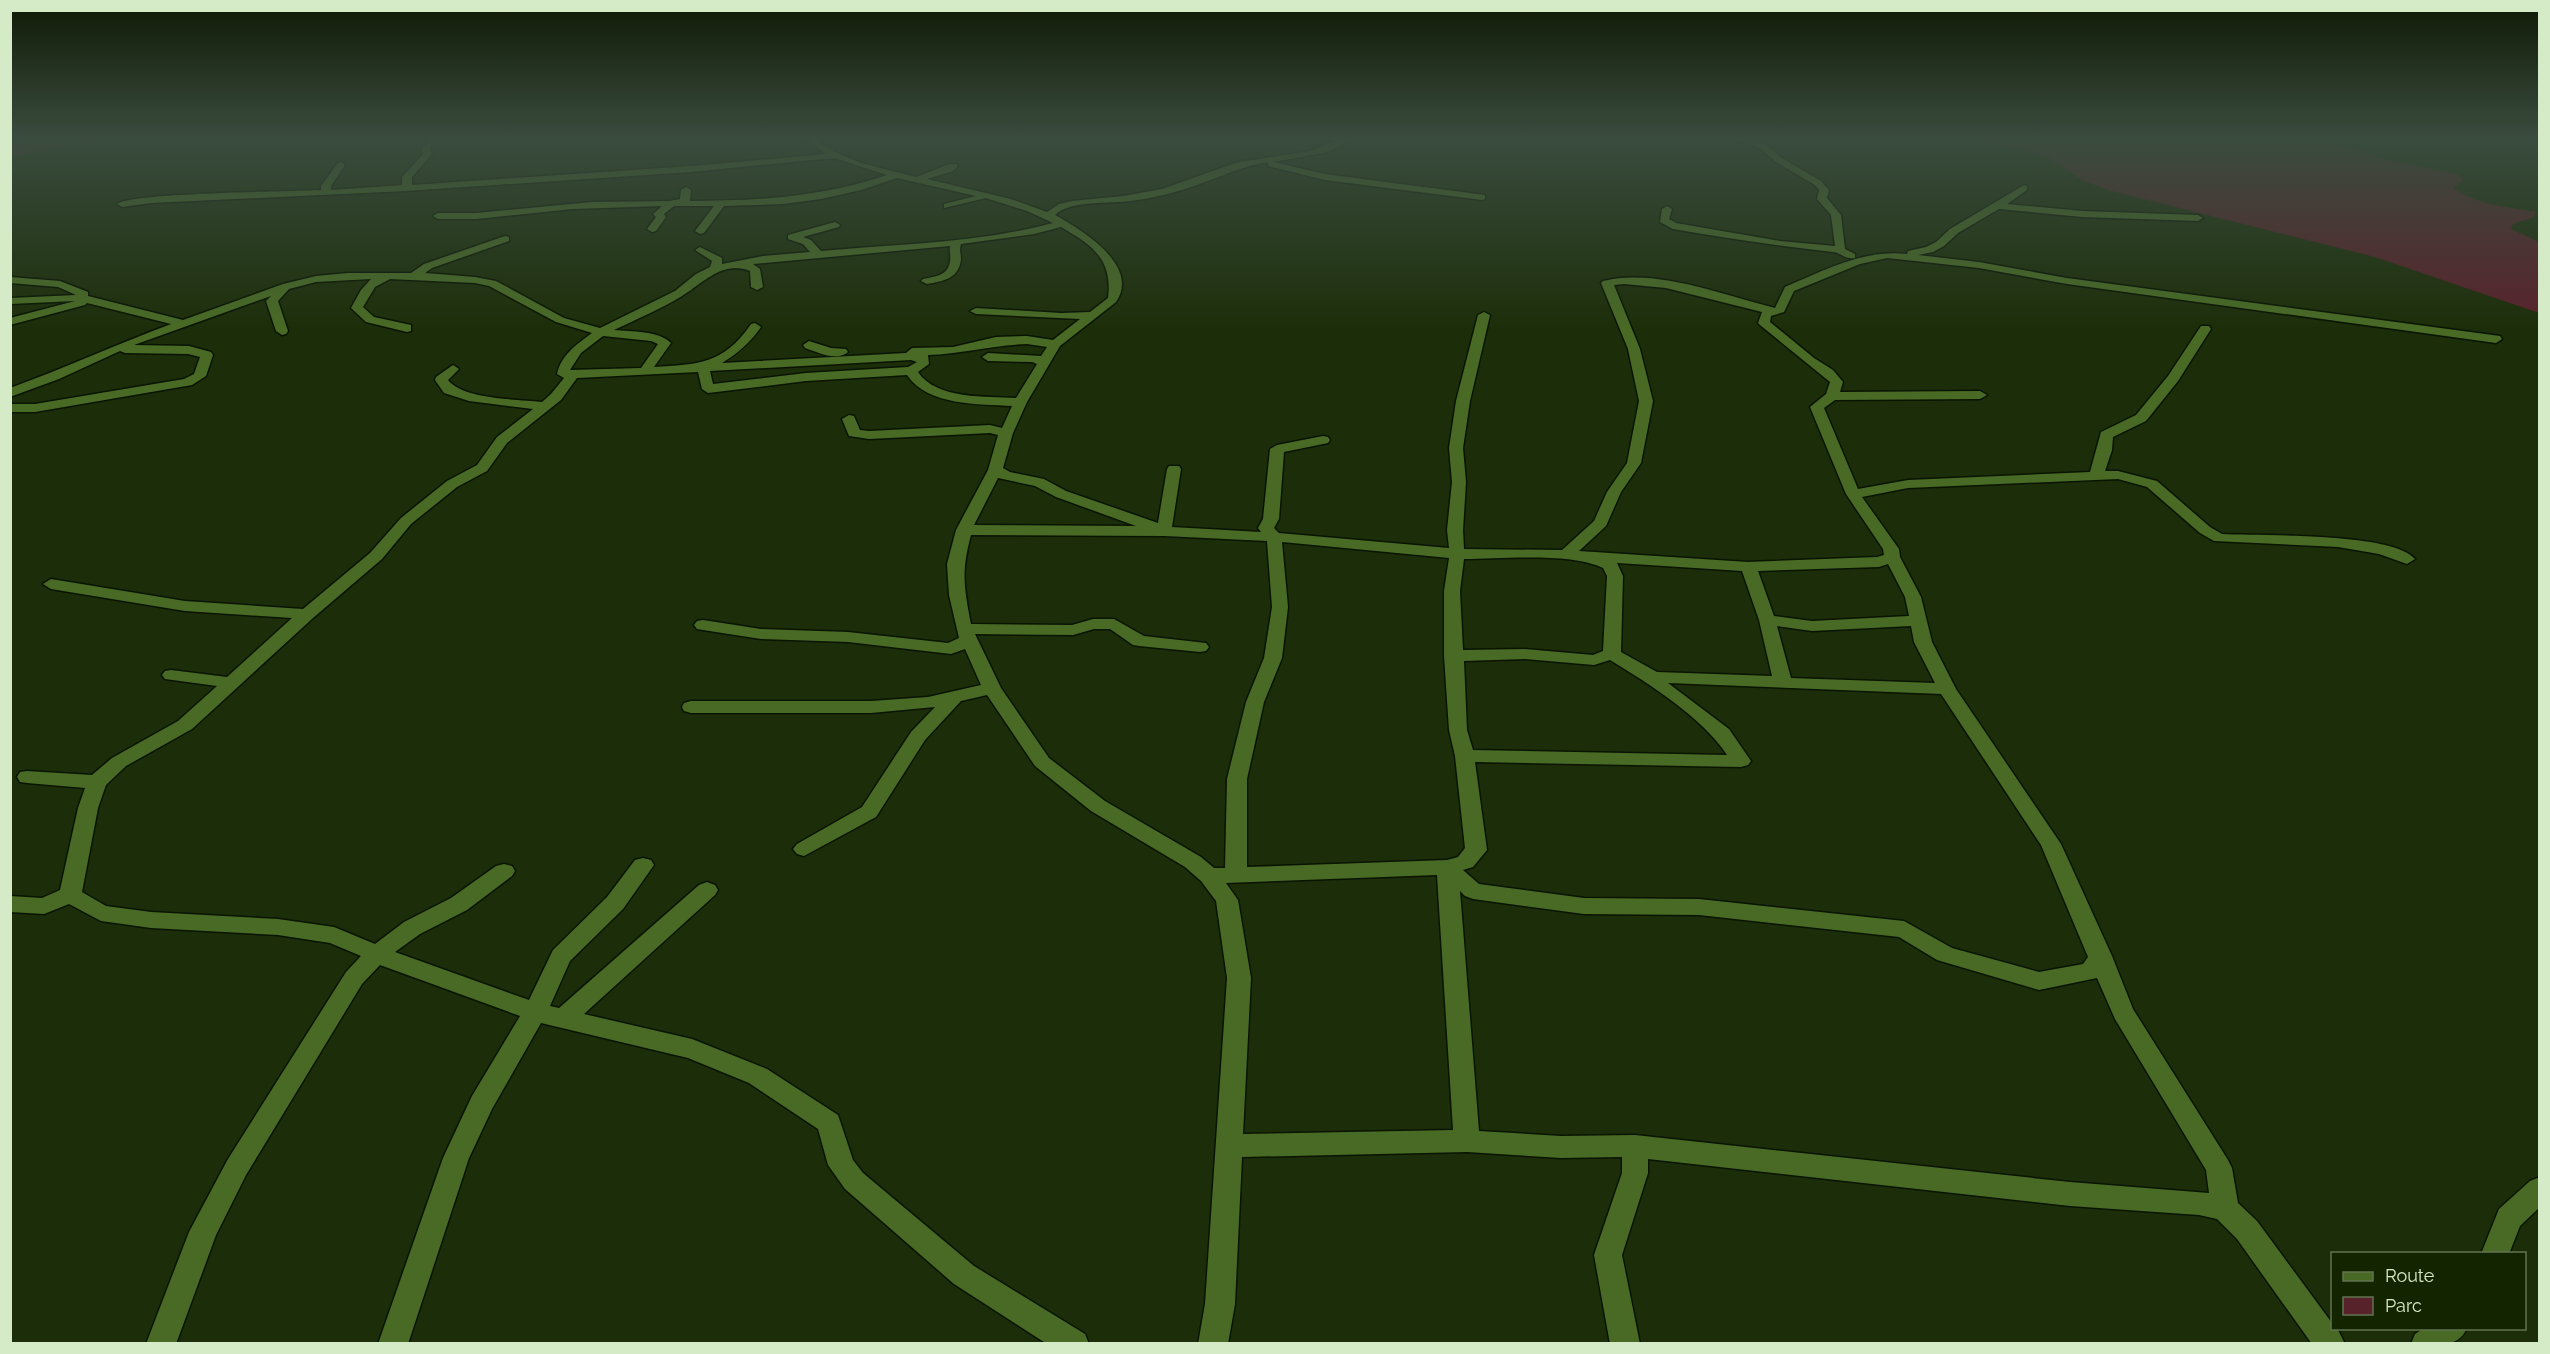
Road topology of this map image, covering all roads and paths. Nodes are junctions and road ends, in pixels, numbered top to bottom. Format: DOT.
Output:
graph roads {
  1 [pos="142,201"];
  2 [pos="684,201"];
  3 [pos="779,201"];
  4 [pos="970,201"];
  5 [pos="1000,201"];
  6 [pos="1098,201"];
  7 [pos="1826,201"];
  8 [pos="2004,201"];
  9 [pos="672,203"];
  10 [pos="122,204"];
  11 [pos="721,204"];
  12 [pos="947,206"];
  13 [pos="1997,206"];
  14 [pos="1667,209"];
  15 [pos="438,216"];
  16 [pos="2198,218"];
  17 [pos="1057,219"];
  18 [pos="835,225"];
  19 [pos="652,229"];
  20 [pos="700,231"];
  21 [pos="505,239"];
  22 [pos="957,242"];
  23 [pos="700,250"];
  24 [pos="1840,250"];
  25 [pos="814,253"];
  26 [pos="1902,256"];
  27 [pos="1857,261"];
  28 [pos="741,263"];
  29 [pos="715,269"];
  30 [pos="394,276"];
  31 [pos="414,276"];
  32 [pos="10,279"];
  33 [pos="927,281"];
  34 [pos="286,286"];
  35 [pos="757,286"];
  36 [pos="10,301"];
  37 [pos="96,301"];
  38 [pos="976,311"];
  39 [pos="1774,311"];
  40 [pos="1091,315"];
  41 [pos="1484,315"];
  42 [pos="10,322"];
  43 [pos="185,324"];
  44 [pos="755,327"];
  45 [pos="407,328"];
  46 [pos="2205,329"];
  47 [pos="282,331"];
  48 [pos="601,332"];
  49 [pos="2496,339"];
  50 [pos="1055,344"];
  51 [pos="809,345"];
  52 [pos="113,349"];
  53 [pos="988,357"];
  54 [pos="1044,363"];
  55 [pos="703,368"];
  56 [pos="453,369"];
  57 [pos="645,371"];
  58 [pos="911,371"];
  59 [pos="573,375"];
  60 [pos="10,393"];
  61 [pos="1980,395"];
  62 [pos="1832,396"];
  63 [pos="1020,402"];
  64 [pos="545,406"];
  65 [pos="10,408"];
  66 [pos="849,419"];
  67 [pos="1006,433"];
  68 [pos="1323,440"];
  69 [pos="1174,469"];
  70 [pos="995,470"];
  71 [pos="2096,476"];
  72 [pos="1853,494"];
  73 [pos="964,530"];
  74 [pos="1164,531"];
  75 [pos="1274,537"];
  76 [pos="1457,554"];
  77 [pos="1566,555"];
  78 [pos="1892,557"];
  79 [pos="1595,558"];
  80 [pos="2407,559"];
  81 [pos="1748,567"];
  82 [pos="51,584"];
  83 [pos="308,614"];
  84 [pos="1767,620"];
  85 [pos="1918,621"];
  86 [pos="703,625"];
  87 [pos="966,634"];
  88 [pos="1200,647"];
  89 [pos="1612,654"];
  90 [pos="1454,656"];
  91 [pos="1645,674"];
  92 [pos="171,675"];
  93 [pos="233,683"];
  94 [pos="1783,683"];
  95 [pos="992,688"];
  96 [pos="1947,689"];
  97 [pos="954,696"];
  98 [pos="692,707"];
  99 [pos="1465,756"];
  100 [pos="27,777"];
  101 [pos="96,783"];
  102 [pos="804,849"];
  103 [pos="643,865"];
  104 [pos="1447,867"];
  105 [pos="504,871"];
  106 [pos="1236,874"];
  107 [pos="1209,876"];
  108 [pos="707,890"];
  109 [pos="70,896"];
  110 [pos="10,904"];
  111 [pos="376,955"];
  112 [pos="2101,956"];
  113 [pos="535,1012"];
  114 [pos="564,1018"];
  115 [pos="1467,1142"];
  116 [pos="1227,1146"];
  117 [pos="1635,1146"];
  118 [pos="2540,1189"];
  119 [pos="2225,1209"];
  120 [pos="2497,1252"];
  121 [pos="2450,1330"];
  122 [pos="161,1344"];
  123 [pos="393,1344"];
  124 [pos="1074,1344"];
  125 [pos="1213,1344"];
  126 [pos="1625,1344"];
  127 [pos="2330,1344"];
  128 [pos="2426,1344"];
  1 -- 10 [label="street"];
  2 -- 9 [label="street"];
  3 -- 11 [label="street"];
  4 -- 12 [label="street"];
  5 -- 17 [label="street"];
  6 -- 17 [label="street"];
  7 -- 24 [label="street"];
  8 -- 13 [label="street"];
  9 -- 11 [label="street"];
  9 -- 15 [label="street"];
  9 -- 19 [label="street"];
  11 -- 20 [label="street"];
  13 -- 16 [label="street"];
  13 -- 26 [label="street"];
  14 -- 24 [label="street"];
  17 -- 22 [label="street"];
  17 -- 40 [label="street"];
  18 -- 25 [label="street"];
  21 -- 31 [label="street"];
  22 -- 25 [label="street"];
  22 -- 33 [label="street"];
  23 -- 29 [label="street"];
  24 -- 27 [label="street"];
  25 -- 28 [label="street"];
  26 -- 27 [label="street"];
  26 -- 49 [label="street"];
  27 -- 39 [label="street"];
  28 -- 29 [label="street"];
  28 -- 35 [label="street"];
  29 -- 48 [label="street"];
  30 -- 31 [label="street"];
  30 -- 34 [label="street"];
  30 -- 45 [label="street"];
  31 -- 48 [label="street"];
  32 -- 37 [label="street"];
  34 -- 43 [label="street"];
  34 -- 47 [label="street"];
  36 -- 37 [label="street"];
  37 -- 42 [label="street"];
  37 -- 43 [label="street"];
  38 -- 40 [label="street"];
  39 -- 62 [label="street"];
  39 -- 77 [label="street"];
  40 -- 50 [label="street"];
  41 -- 76 [label="street"];
  43 -- 52 [label="street"];
  44 -- 55 [label="street"];
  46 -- 71 [label="street"];
  48 -- 57 [label="street"];
  48 -- 59 [label="street"];
  50 -- 51 [label="street"];
  50 -- 54 [label="street"];
  52 -- 60 [label="street"];
  52 -- 65 [label="street"];
  53 -- 54 [label="street"];
  54 -- 63 [label="street"];
  55 -- 57 [label="street"];
  55 -- 58 [label="street"];
  55 -- 58 [label="street"];
  56 -- 64 [label="street"];
  57 -- 59 [label="street"];
  58 -- 63 [label="street"];
  59 -- 64 [label="street"];
  61 -- 62 [label="street"];
  62 -- 72 [label="street"];
  63 -- 67 [label="street"];
  64 -- 83 [label="street"];
  66 -- 67 [label="street"];
  67 -- 70 [label="street"];
  68 -- 75 [label="street"];
  69 -- 74 [label="street"];
  70 -- 73 [label="street"];
  70 -- 74 [label="street"];
  71 -- 72 [label="street"];
  71 -- 80 [label="street"];
  72 -- 78 [label="street"];
  73 -- 74 [label="street"];
  73 -- 87 [label="street"];
  74 -- 75 [label="street"];
  75 -- 76 [label="street"];
  75 -- 106 [label="street"];
  76 -- 77 [label="street"];
  76 -- 90 [label="street"];
  77 -- 79 [label="street"];
  78 -- 81 [label="street"];
  78 -- 85 [label="street"];
  79 -- 81 [label="street"];
  79 -- 89 [label="street"];
  81 -- 84 [label="street"];
  82 -- 83 [label="street"];
  83 -- 93 [label="street"];
  84 -- 85 [label="street"];
  84 -- 94 [label="street"];
  85 -- 96 [label="street"];
  86 -- 87 [label="street"];
  87 -- 88 [label="street"];
  87 -- 95 [label="street"];
  89 -- 90 [label="street"];
  89 -- 91 [label="street"];
  90 -- 99 [label="street"];
  91 -- 94 [label="street"];
  91 -- 99 [label="street"];
  92 -- 93 [label="street"];
  93 -- 101 [label="street"];
  94 -- 96 [label="street"];
  95 -- 97 [label="street"];
  95 -- 107 [label="street"];
  96 -- 112 [label="street"];
  97 -- 98 [label="street"];
  97 -- 102 [label="street"];
  99 -- 104 [label="street"];
  100 -- 101 [label="street"];
  101 -- 109 [label="street"];
  103 -- 113 [label="street"];
  104 -- 106 [label="street"];
  104 -- 112 [label="street"];
  104 -- 115 [label="street"];
  105 -- 111 [label="street"];
  106 -- 107 [label="street"];
  107 -- 116 [label="street"];
  108 -- 114 [label="street"];
  109 -- 110 [label="street"];
  109 -- 111 [label="street"];
  111 -- 113 [label="street"];
  111 -- 122 [label="street"];
  112 -- 119 [label="street"];
  113 -- 114 [label="street"];
  113 -- 123 [label="street"];
  114 -- 124 [label="street"];
  115 -- 116 [label="street"];
  115 -- 117 [label="street"];
  116 -- 125 [label="street"];
  117 -- 119 [label="street"];
  117 -- 126 [label="street"];
  118 -- 120 [label="street"];
  119 -- 127 [label="street"];
  121 -- 128 [label="street"];
}
